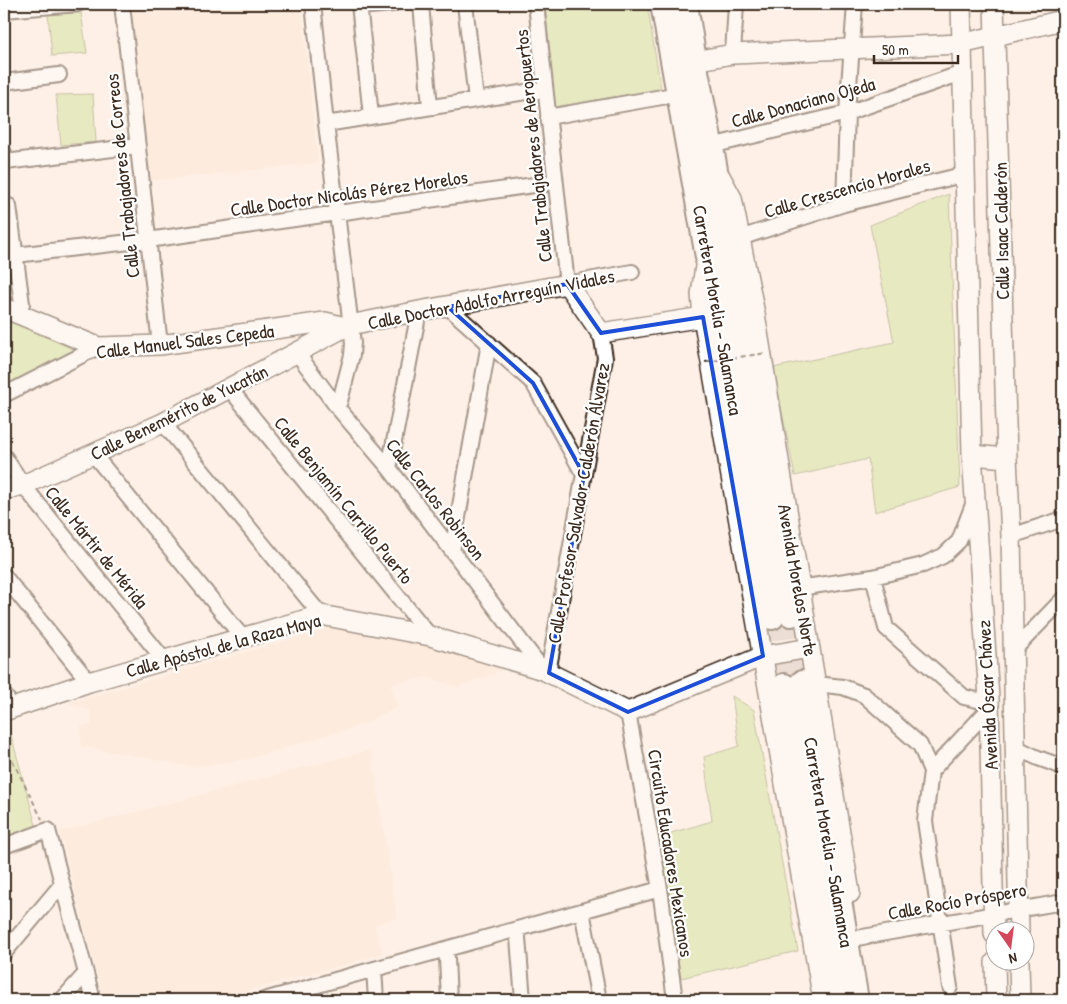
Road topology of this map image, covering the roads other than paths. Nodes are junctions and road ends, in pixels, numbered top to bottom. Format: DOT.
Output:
graph roads {
  1 [pos="78,4"];
  2 [pos="122,4"];
  3 [pos="313,4"];
  4 [pos="393,4"];
  5 [pos="421,4"];
  6 [pos="465,4"];
  7 [pos="536,4"];
  8 [pos="663,4"];
  9 [pos="685,4"];
  10 [pos="736,4"];
  11 [pos="855,4"];
  12 [pos="961,4"];
  13 [pos="994,4"];
  14 [pos="359,6"];
  15 [pos="4,10"];
  16 [pos="1063,20"];
  17 [pos="996,35"];
  18 [pos="962,44"];
  19 [pos="852,50"];
  20 [pos="733,54"];
  21 [pos="694,61"];
  22 [pos="962,73"];
  23 [pos="59,75"];
  24 [pos="4,82"];
  25 [pos="545,89"];
  26 [pos="679,94"];
  27 [pos="476,100"];
  28 [pos="430,107"];
  29 [pos="847,113"];
  30 [pos="371,116"];
  31 [pos="548,117"];
  32 [pos="326,124"];
  33 [pos="138,146"];
  34 [pos="712,155"];
  35 [pos="4,158"];
  36 [pos="966,174"];
  37 [pos="555,182"];
  38 [pos="844,204"];
  39 [pos="9,206"];
  40 [pos="337,214"];
  41 [pos="740,238"];
  42 [pos="148,240"];
  43 [pos="707,247"];
  44 [pos="15,255"];
  45 [pos="632,272"];
  46 [pos="567,284"];
  47 [pos="13,306"];
  48 [pos="448,306"];
  49 [pos="419,311"];
  50 [pos="703,317"];
  51 [pos="348,326"];
  52 [pos="601,332"];
  53 [pos="489,343"];
  54 [pos="160,345"];
  55 [pos="98,348"];
  56 [pos="297,353"];
  57 [pos="230,389"];
  58 [pos="4,395"];
  59 [pos="337,407"];
  60 [pos="163,423"];
  61 [pos="94,455"];
  62 [pos="4,456"];
  63 [pos="972,456"];
  64 [pos="1007,458"];
  65 [pos="389,468"];
  66 [pos="584,475"];
  67 [pos="23,485"];
  68 [pos="4,490"];
  69 [pos="974,501"];
  70 [pos="1063,519"];
  71 [pos="1011,536"];
  72 [pos="452,551"];
  73 [pos="4,576"];
  74 [pos="873,576"];
  75 [pos="799,588"];
  76 [pos="1063,599"];
  77 [pos="321,615"];
  78 [pos="430,636"];
  79 [pos="243,638"];
  80 [pos="810,648"];
  81 [pos="1012,652"];
  82 [pos="763,656"];
  83 [pos="164,660"];
  84 [pos="734,668"];
  85 [pos="546,672"];
  86 [pos="89,682"];
  87 [pos="793,685"];
  88 [pos="989,704"];
  89 [pos="7,705"];
  90 [pos="628,712"];
  91 [pos="1015,747"];
  92 [pos="1063,767"];
  93 [pos="931,771"];
  94 [pos="4,846"];
  95 [pos="62,884"];
  96 [pos="660,890"];
  97 [pos="1063,902"];
  98 [pos="1018,910"];
  99 [pos="582,911"];
  100 [pos="994,914"];
  101 [pos="994,922"];
  102 [pos="1019,922"];
  103 [pos="940,924"];
  104 [pos="516,930"];
  105 [pos="857,938"];
  106 [pos="445,950"];
  107 [pos="4,953"];
  108 [pos="374,969"];
  109 [pos="995,972"];
  110 [pos="1019,972"];
  111 [pos="86,973"];
  112 [pos="950,987"];
  113 [pos="299,995"];
  114 [pos="62,1000"];
  115 [pos="93,1000"];
  116 [pos="267,1000"];
  117 [pos="376,1000"];
  118 [pos="449,1000"];
  119 [pos="523,1000"];
  120 [pos="599,1000"];
  121 [pos="675,1000"];
  122 [pos="823,1000"];
  123 [pos="838,1000"];
  124 [pos="856,1000"];
  125 [pos="866,1000"];
  126 [pos="996,1000"];
  127 [pos="1020,1000"];
  1 -- 15 [label="street"];
  2 -- 33 [label="street, Calle Trabajadores de Correos"];
  3 -- 32 [label="street"];
  4 -- 14 [label="street"];
  5 -- 28 [label="street"];
  6 -- 27 [label="street"];
  7 -- 25 [label="street, Calle Trabajadores de Aeropuertos"];
  8 -- 26 [label="highway, Carretera Morelia - Salamanca"];
  9 -- 21 [label="highway, Carretera Morelia - Salamanca"];
  10 -- 20 [label="street"];
  11 -- 19 [label="street"];
  12 -- 18 [label="street, Calle Isaac Calderón"];
  13 -- 17 [label="street, Calle Isaac Calderón"];
  14 -- 30 [label="street"];
  16 -- 17 [label="street"];
  17 -- 18 [label="street"];
  17 -- 64 [label="street, Calle Isaac Calderón"];
  18 -- 19 [label="street"];
  18 -- 22 [label="street, Calle Isaac Calderón"];
  19 -- 20 [label="street"];
  19 -- 29 [label="street"];
  20 -- 21 [label="street"];
  21 -- 34 [label="highway, Carretera Morelia - Salamanca"];
  22 -- 29 [label="street, Calle Donaciano Ojeda"];
  22 -- 36 [label="street, Calle Isaac Calderón"];
  23 -- 24 [label="street"];
  25 -- 27 [label="street"];
  25 -- 31 [label="street, Calle Trabajadores de Aeropuertos"];
  26 -- 31 [label="street"];
  26 -- 43 [label="highway, Carretera Morelia - Salamanca"];
  27 -- 28 [label="street"];
  28 -- 30 [label="street"];
  29 -- 34 [label="street, Calle Donaciano Ojeda"];
  29 -- 38 [label="street"];
  30 -- 32 [label="street"];
  31 -- 37 [label="street, Calle Trabajadores de Aeropuertos"];
  32 -- 40 [label="street"];
  33 -- 35 [label="street"];
  33 -- 42 [label="street, Calle Trabajadores de Correos"];
  34 -- 41 [label="street, Avenida Morelos Norte"];
  34 -- 43 [label="highway, Carretera Morelia - Salamanca"];
  36 -- 38 [label="street, Calle Crescencio Morales"];
  36 -- 63 [label="street, Calle Isaac Calderón"];
  37 -- 40 [label="street, Calle Doctor Nicolás Pérez Morelos"];
  37 -- 46 [label="street, Calle Trabajadores de Aeropuertos"];
  38 -- 41 [label="street, Calle Crescencio Morales"];
  39 -- 44 [label="street"];
  40 -- 42 [label="street, Calle Doctor Nicolás Pérez Morelos"];
  40 -- 51 [label="street"];
  41 -- 75 [label="street, Avenida Morelos Norte"];
  42 -- 44 [label="street, Calle Doctor Nicolás Pérez Morelos"];
  42 -- 54 [label="street, Calle Trabajadores de Correos"];
  43 -- 50 [label="street, Avenida Morelos Norte"];
  44 -- 47 [label="street"];
  45 -- 46 [label="street, Calle Doctor Adolfo Arreguín Vidales"];
  46 -- 48 [label="street, Calle Doctor Adolfo Arreguín Vidales"];
  46 -- 52 [label="street, Calle Profesor Salvador Calderón Álvarez"];
  47 -- 55 [label="street"];
  48 -- 49 [label="street, Calle Doctor Adolfo Arreguín Vidales"];
  48 -- 53 [label="street"];
  49 -- 51 [label="street, Calle Doctor Adolfo Arreguín Vidales"];
  49 -- 65 [label="street"];
  50 -- 52 [label="street"];
  50 -- 82 [label="street, Avenida Morelos Norte"];
  51 -- 54 [label="street, Calle Manuel Sales Cepeda"];
  51 -- 56 [label="street, Calle Benemérito de Yucatán"];
  51 -- 59 [label="street"];
  52 -- 66 [label="street, Calle Profesor Salvador Calderón Álvarez"];
  53 -- 66 [label="street"];
  53 -- 72 [label="street"];
  54 -- 55 [label="street, Calle Manuel Sales Cepeda"];
  55 -- 58 [label="street, Calle Manuel Sales Cepeda"];
  56 -- 57 [label="street, Calle Benemérito de Yucatán"];
  56 -- 59 [label="street, Calle Carlos Robinson"];
  57 -- 60 [label="street, Calle Benemérito de Yucatán"];
  57 -- 78 [label="street, Calle Benjamín Carrillo Puerto"];
  59 -- 65 [label="street, Calle Carlos Robinson"];
  60 -- 61 [label="street, Calle Benemérito de Yucatán"];
  60 -- 77 [label="street"];
  61 -- 67 [label="street, Calle Benemérito de Yucatán"];
  61 -- 79 [label="street"];
  62 -- 67 [label="street, Calle Mártir de Mérida"];
  63 -- 64 [label="street"];
  63 -- 69 [label="street, Avenida Óscar Chávez"];
  64 -- 71 [label="street, Avenida Óscar Chávez"];
  65 -- 72 [label="street, Calle Carlos Robinson"];
  66 -- 85 [label="street, Calle Profesor Salvador Calderón Álvarez"];
  67 -- 68 [label="street, Calle Benemérito de Yucatán"];
  67 -- 83 [label="street, Calle Mártir de Mérida"];
  69 -- 74 [label="street"];
  69 -- 88 [label="street, Avenida Óscar Chávez"];
  70 -- 71 [label="street"];
  71 -- 81 [label="street, Avenida Óscar Chávez"];
  72 -- 85 [label="street, Calle Carlos Robinson"];
  73 -- 86 [label="street"];
  74 -- 75 [label="street"];
  74 -- 88 [label="street"];
  75 -- 80 [label="street, Avenida Morelos Norte"];
  76 -- 81 [label="street"];
  77 -- 78 [label="street, Calle Apóstol de la Raza Maya"];
  77 -- 79 [label="street, Calle Apóstol de la Raza Maya"];
  78 -- 85 [label="street, Calle Apóstol de la Raza Maya"];
  79 -- 83 [label="street, Calle Apóstol de la Raza Maya"];
  80 -- 82 [label="street"];
  80 -- 87 [label="street, Avenida Morelos Norte"];
  81 -- 91 [label="street, Avenida Óscar Chávez"];
  82 -- 84 [label="street"];
  82 -- 87 [label="street, Avenida Morelos Norte"];
  83 -- 86 [label="street, Calle Apóstol de la Raza Maya"];
  84 -- 87 [label="street"];
  84 -- 90 [label="street"];
  85 -- 90 [label="street, Calle Apóstol de la Raza Maya"];
  86 -- 89 [label="street, Calle Apóstol de la Raza Maya"];
  87 -- 93 [label="street"];
  87 -- 105 [label="street, Avenida Morelos Norte"];
  87 -- 122 [label="street, Avenida Morelos Norte"];
  87 -- 123 [label="highway, Carretera Morelia - Salamanca"];
  87 -- 124 [label="highway, Carretera Morelia - Salamanca"];
  88 -- 93 [label="street"];
  88 -- 100 [label="street, Avenida Óscar Chávez"];
  90 -- 96 [label="street, Circuito Educadores Mexicanos"];
  91 -- 92 [label="street"];
  91 -- 98 [label="street, Avenida Óscar Chávez"];
  93 -- 103 [label="street"];
  94 -- 95 [label="street"];
  95 -- 107 [label="street"];
  95 -- 111 [label="street"];
  96 -- 99 [label="street"];
  96 -- 121 [label="street, Circuito Educadores Mexicanos"];
  97 -- 98 [label="street, Calle Rocío Próspero"];
  98 -- 100 [label="street, Calle Rocío Próspero"];
  98 -- 102 [label="street, Avenida Óscar Chávez"];
  99 -- 104 [label="street"];
  99 -- 120 [label="street"];
  100 -- 101 [label="street, Avenida Óscar Chávez"];
  100 -- 103 [label="street, Calle Rocío Próspero"];
  103 -- 105 [label="street, Calle Rocío Próspero"];
  103 -- 112 [label="street"];
  104 -- 106 [label="street"];
  104 -- 119 [label="street"];
  105 -- 125 [label="street, Avenida Morelos Norte"];
  106 -- 108 [label="street"];
  106 -- 118 [label="street"];
  108 -- 113 [label="street"];
  108 -- 117 [label="street"];
  109 -- 126 [label="street"];
  110 -- 127 [label="street"];
  111 -- 114 [label="street"];
  111 -- 115 [label="street"];
  113 -- 116 [label="street"];
}
